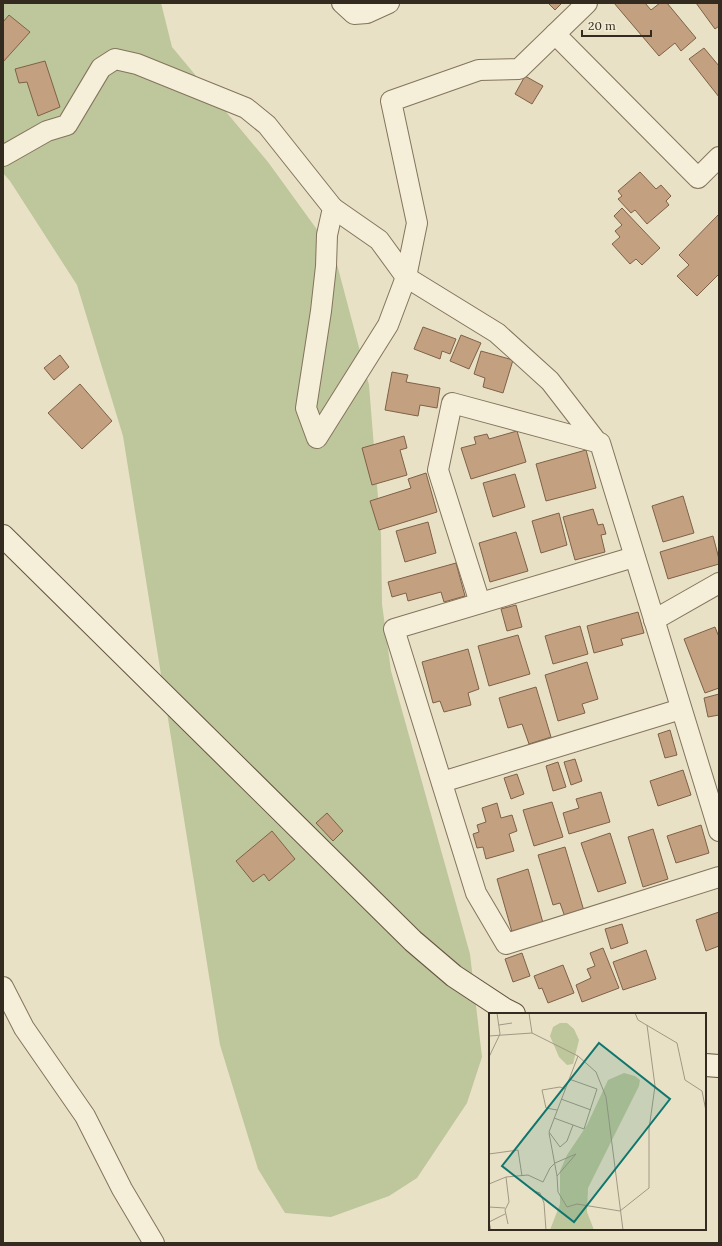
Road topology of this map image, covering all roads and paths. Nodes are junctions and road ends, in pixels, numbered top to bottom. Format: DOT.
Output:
graph roads {
  1 [pos="342,3"];
  2 [pos="389,3"];
  3 [pos="587,3"];
  4 [pos="555,34"];
  5 [pos="3,156"];
  6 [pos="719,157"];
  7 [pos="333,208"];
  8 [pos="406,277"];
  9 [pos="597,442"];
  10 [pos="3,536"];
  11 [pos="634,557"];
  12 [pos="719,583"];
  13 [pos="480,603"];
  14 [pos="654,620"];
  15 [pos="681,709"];
  16 [pos="442,782"];
  17 [pos="713,790"];
  18 [pos="719,831"];
  19 [pos="719,877"];
  20 [pos="3,987"];
  21 [pos="512,1013"];
  22 [pos="706,1065"];
  23 [pos="719,1066"];
  24 [pos="154,1243"];
  1 -- 2 [label="street"];
  3 -- 4 [label="street"];
  4 -- 6 [label="street"];
  4 -- 8 [label="street"];
  5 -- 7 [label="street"];
  7 -- 8 [label="street"];
  7 -- 8 [label="street"];
  8 -- 9 [label="street"];
  9 -- 11 [label="street"];
  9 -- 13 [label="street"];
  10 -- 21 [label="street"];
  11 -- 13 [label="street"];
  11 -- 14 [label="street"];
  12 -- 14 [label="street"];
  13 -- 16 [label="street"];
  14 -- 15 [label="street"];
  15 -- 16 [label="street"];
  15 -- 17 [label="street"];
  16 -- 19 [label="street"];
  17 -- 18 [label="street"];
  20 -- 24 [label="street"];
  22 -- 23 [label="street"];
}
